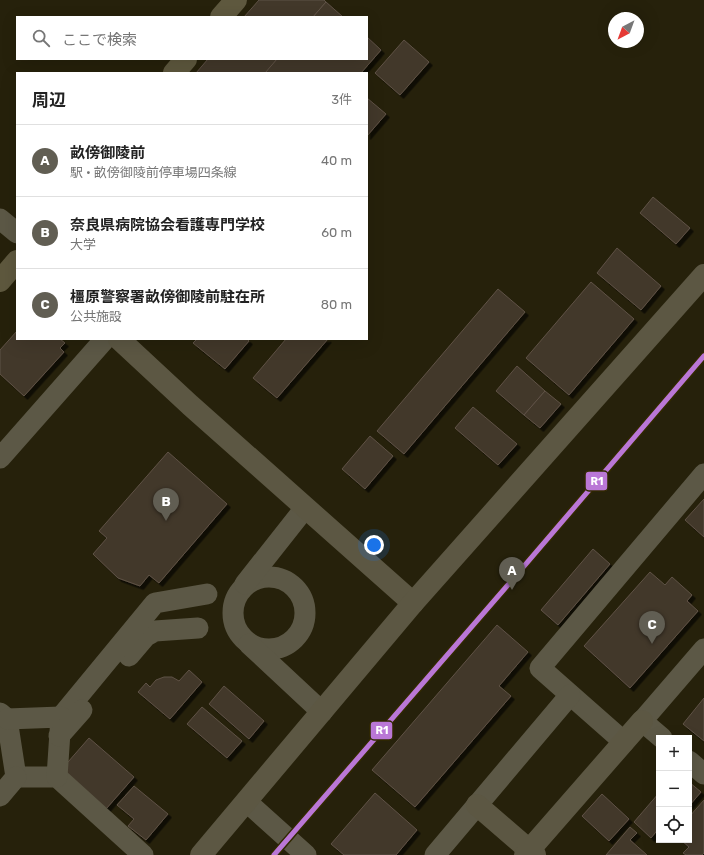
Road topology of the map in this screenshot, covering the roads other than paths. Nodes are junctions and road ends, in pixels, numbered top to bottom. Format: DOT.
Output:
graph roads {
  1 [pos="236,0"];
  2 [pos="222,16"];
  3 [pos="185,60"];
  4 [pos="175,72"];
  5 [pos="0,219"];
  6 [pos="16,232"];
  7 [pos="16,262"];
  8 [pos="704,275"];
  9 [pos="0,281"];
  10 [pos="104,340"];
  11 [pos="120,340"];
  12 [pos="0,458"];
  13 [pos="704,474"];
  14 [pos="305,508"];
  15 [pos="244,586"];
  16 [pos="207,594"];
  17 [pos="413,604"];
  18 [pos="198,628"];
  19 [pos="246,641"];
  20 [pos="704,649"];
  21 [pos="570,695"];
  22 [pos="322,712"];
  23 [pos="3,716"];
  24 [pos="642,721"];
  25 [pos="60,727"];
  26 [pos="658,735"];
  27 [pos="624,742"];
  28 [pos="692,764"];
  29 [pos="704,774"];
  30 [pos="16,777"];
  31 [pos="57,777"];
  32 [pos="0,796"];
  33 [pos="247,802"];
  34 [pos="477,805"];
  35 [pos="530,853"];
  36 [pos="143,855"];
  37 [pos="201,855"];
  38 [pos="306,855"];
  39 [pos="435,855"];
  1 -- 2 [label="highway"];
  3 -- 4 [label="highway"];
  5 -- 6 [label="street"];
  7 -- 9 [label="highway"];
  8 -- 17 [label="street"];
  10 -- 12 [label="street"];
  11 -- 14 [label="street"];
  13 -- 21 [label="street"];
  14 -- 15 [label="street"];
  14 -- 17 [label="street"];
  15 -- 19 [label="street"];
  15 -- 19 [label="street"];
  16 -- 25 [label="street"];
  17 -- 22 [label="street"];
  18 -- 25 [label="street"];
  19 -- 22 [label="street"];
  20 -- 24 [label="street"];
  21 -- 27 [label="street"];
  21 -- 34 [label="street"];
  22 -- 33 [label="street"];
  23 -- 25 [label="street"];
  23 -- 30 [label="street"];
  24 -- 26 [label="street"];
  24 -- 27 [label="street"];
  25 -- 31 [label="street"];
  27 -- 35 [label="street"];
  28 -- 29 [label="street"];
  30 -- 31 [label="street"];
  30 -- 32 [label="street"];
  31 -- 36 [label="street"];
  33 -- 37 [label="street"];
  33 -- 38 [label="street"];
  34 -- 35 [label="street"];
  34 -- 39 [label="street"];
}
